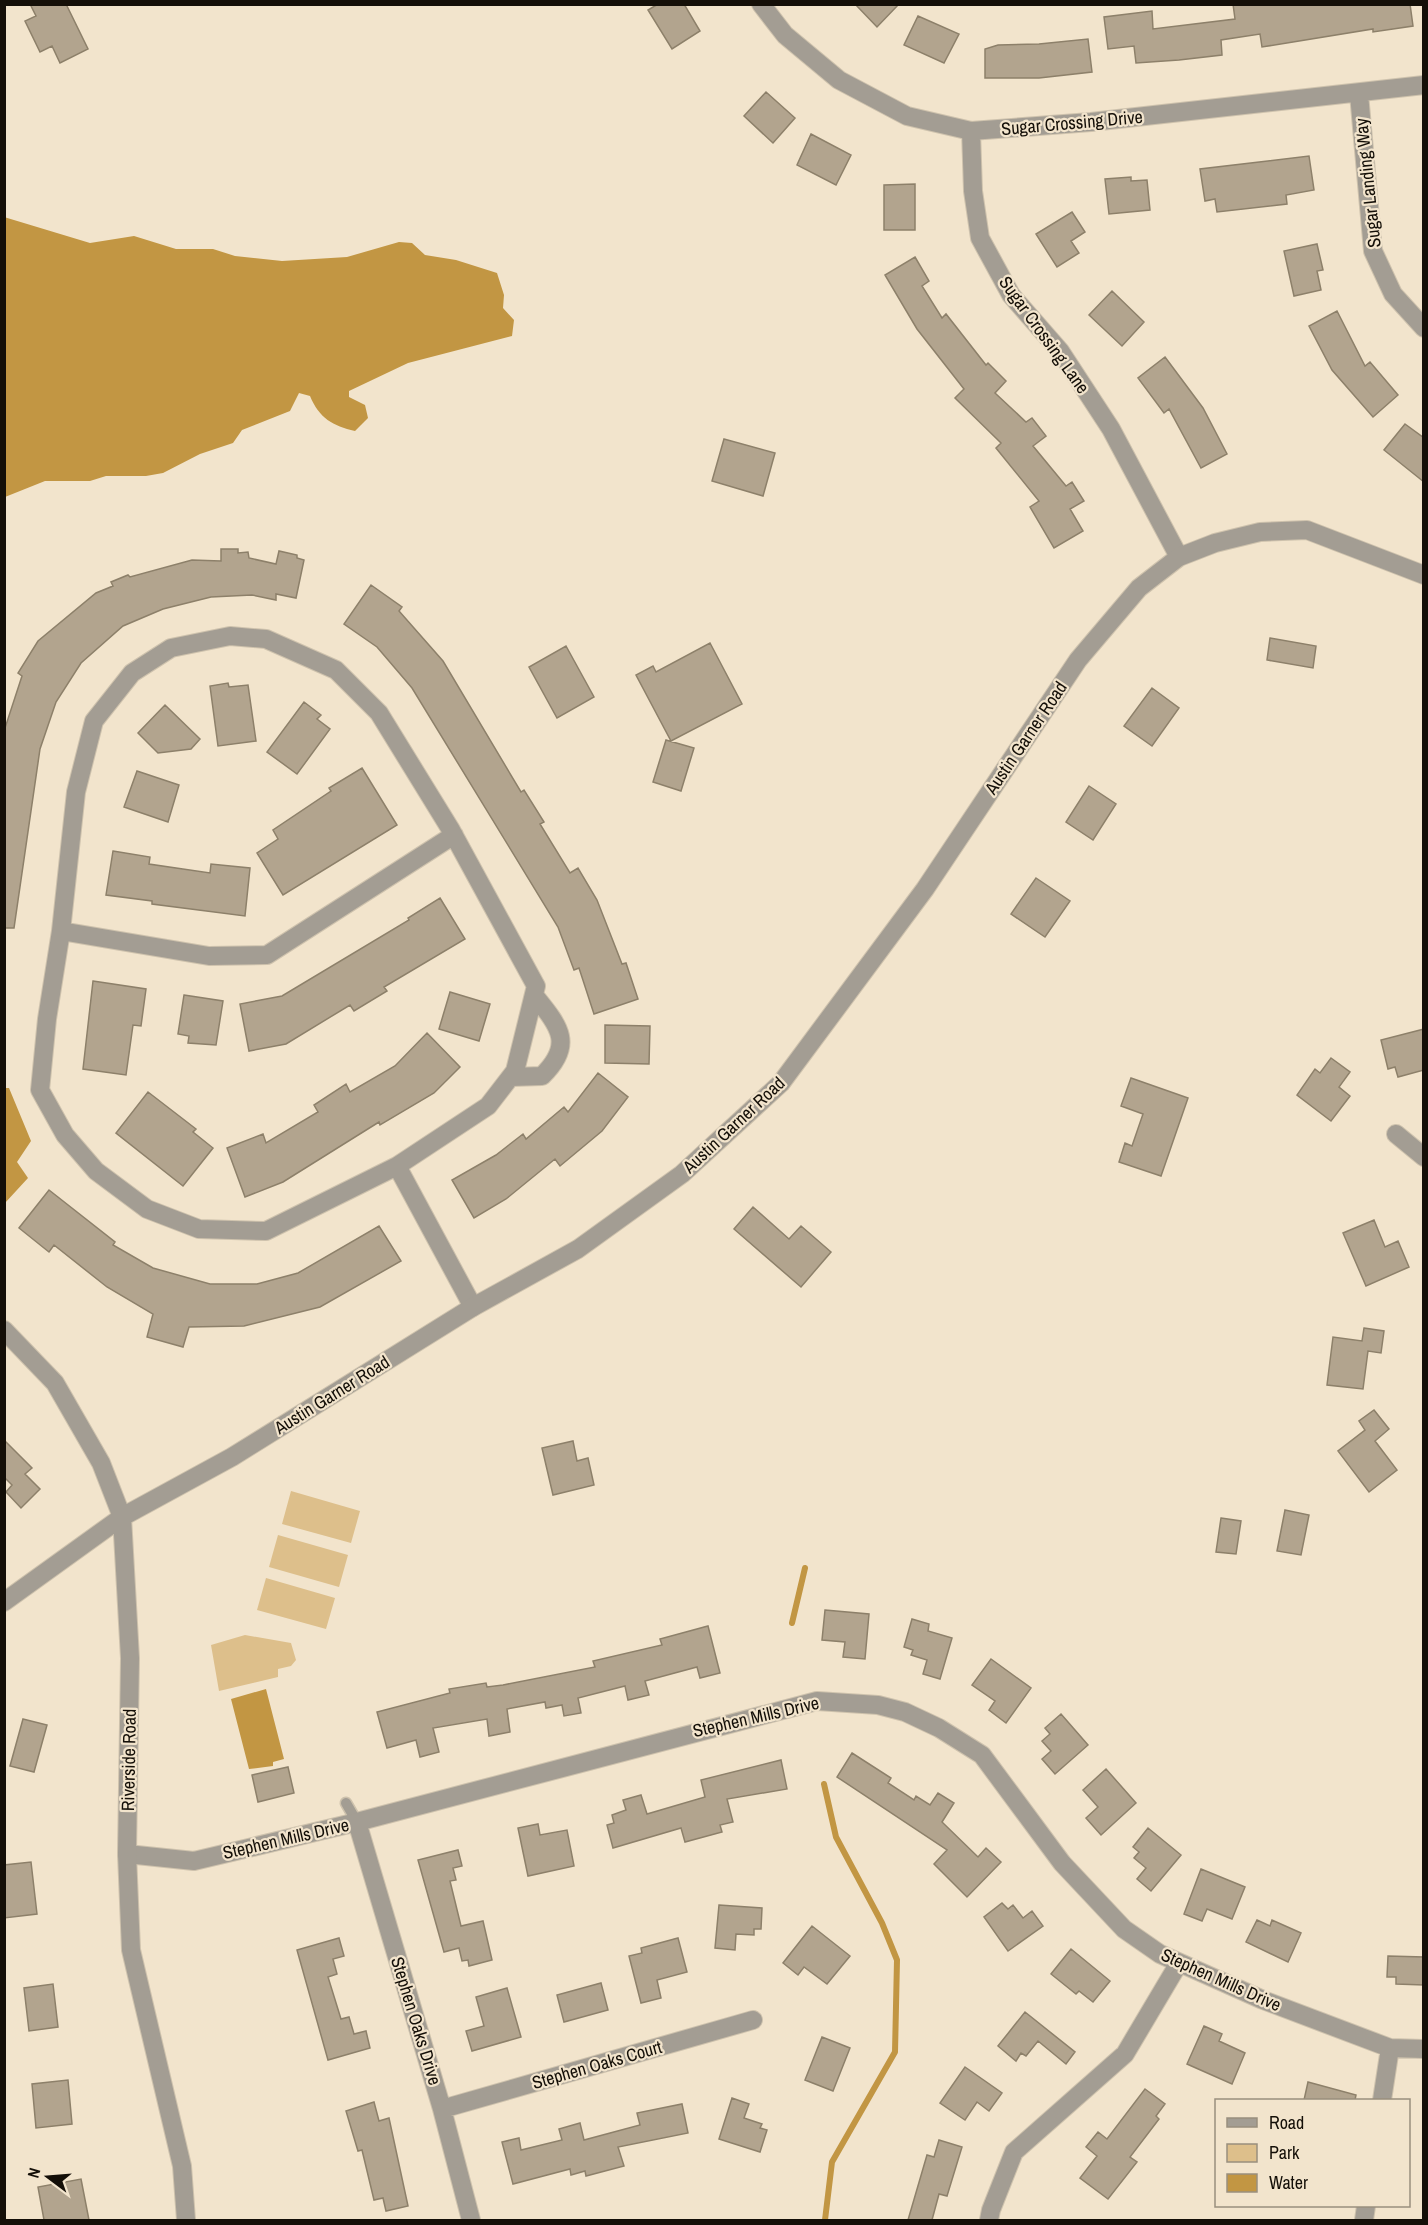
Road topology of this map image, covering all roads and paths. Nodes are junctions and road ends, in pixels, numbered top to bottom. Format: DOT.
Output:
graph roads {
  1 [pos="761,4"];
  2 [pos="1424,85"];
  3 [pos="1359,94"];
  4 [pos="970,131"];
  5 [pos="1424,328"];
  6 [pos="1179,557"];
  7 [pos="1424,575"];
  8 [pos="454,835"];
  9 [pos="61,931"];
  10 [pos="534,995"];
  11 [pos="511,1077"];
  12 [pos="1396,1134"];
  13 [pos="1424,1157"];
  14 [pos="397,1166"];
  15 [pos="473,1307"];
  16 [pos="4,1330"];
  17 [pos="122,1517"];
  18 [pos="4,1602"];
  19 [pos="346,1803"];
  20 [pos="357,1822"];
  21 [pos="127,1854"];
  22 [pos="1179,1963"];
  23 [pos="753,2020"];
  24 [pos="1390,2048"];
  25 [pos="1424,2049"];
  26 [pos="1382,2099"];
  27 [pos="442,2109"];
  28 [pos="186,2220"];
  29 [pos="471,2220"];
  30 [pos="989,2220"];
  1 -- 4 [label="street, Sugar Crossing Drive"];
  2 -- 3 [label="street, Sugar Crossing Drive"];
  3 -- 4 [label="street, Sugar Crossing Drive"];
  3 -- 5 [label="street, Sugar Landing Way"];
  4 -- 6 [label="street, Sugar Crossing Lane"];
  6 -- 7 [label="street, Austin Garner Road"];
  6 -- 15 [label="street, Austin Garner Road"];
  8 -- 9 [label="street"];
  8 -- 9 [label="street"];
  8 -- 10 [label="street"];
  9 -- 14 [label="street"];
  10 -- 11 [label="street"];
  10 -- 11 [label="street"];
  11 -- 14 [label="street"];
  12 -- 13 [label="street"];
  14 -- 15 [label="street"];
  15 -- 17 [label="street, Austin Garner Road"];
  16 -- 17 [label="street, Riverside Road"];
  17 -- 18 [label="street, Austin Garner Road"];
  17 -- 21 [label="street, Riverside Road"];
  19 -- 20 [label="lane"];
  20 -- 21 [label="street, Stephen Mills Drive"];
  20 -- 22 [label="street, Stephen Mills Drive"];
  20 -- 27 [label="street, Stephen Oaks Drive"];
  21 -- 28 [label="street, Riverside Road"];
  22 -- 24 [label="street, Stephen Mills Drive"];
  22 -- 30 [label="street"];
  23 -- 27 [label="street, Stephen Oaks Court"];
  24 -- 25 [label="street, Stephen Mills Drive"];
  24 -- 26 [label="street"];
  27 -- 29 [label="street, Stephen Oaks Drive"];
}
